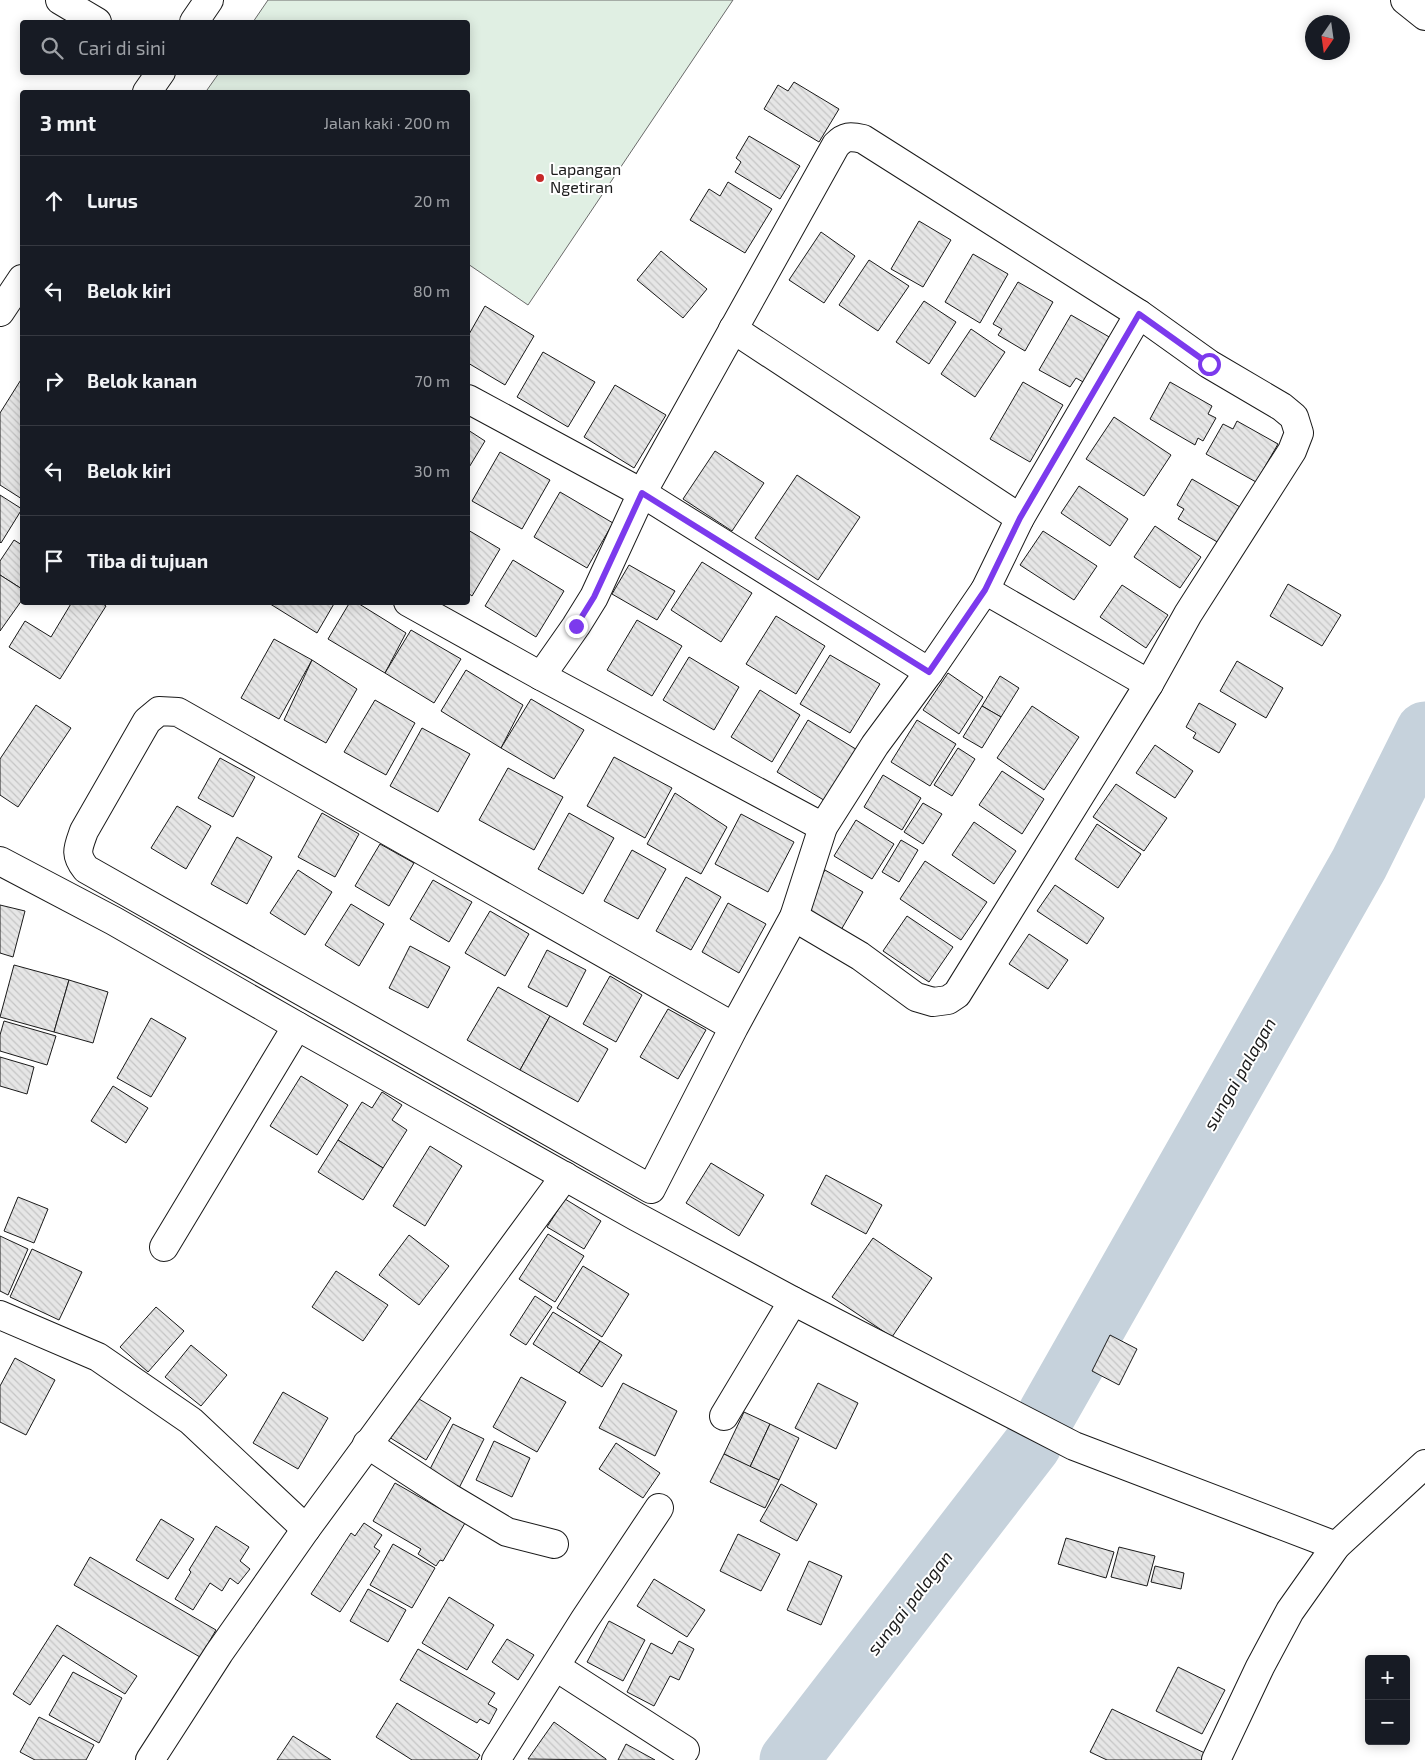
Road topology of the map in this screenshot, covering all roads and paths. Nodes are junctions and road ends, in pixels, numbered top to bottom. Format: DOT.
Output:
graph roads {
  1 [pos="60,0"];
  2 [pos="209,0"];
  3 [pos="1405,0"];
  4 [pos="1425,16"];
  5 [pos="94,20"];
  6 [pos="195,20"];
  7 [pos="159,75"];
  8 [pos="148,90"];
  9 [pos="20,282"];
  10 [pos="0,312"];
  11 [pos="1139,314"];
  12 [pos="733,329"];
  13 [pos="470,400"];
  14 [pos="642,493"];
  15 [pos="1020,518"];
  16 [pos="985,590"];
  17 [pos="413,605"];
  18 [pos="929,672"];
  19 [pos="541,676"];
  20 [pos="1149,684"];
  21 [pos="823,827"];
  22 [pos="0,861"];
  23 [pos="794,917"];
  24 [pos="257,966"];
  25 [pos="241,994"];
  26 [pos="296,1026"];
  27 [pos="734,1027"];
  28 [pos="565,1176"];
  29 [pos="164,1247"];
  30 [pos="793,1301"];
  31 [pos="0,1315"];
  32 [pos="724,1416"];
  33 [pos="367,1444"];
  34 [pos="1425,1464"];
  35 [pos="659,1508"];
  36 [pos="306,1529"];
  37 [pos="554,1544"];
  38 [pos="1336,1546"];
  39 [pos="556,1667"];
  40 [pos="685,1750"];
  41 [pos="150,1760"];
  42 [pos="496,1760"];
  43 [pos="1216,1760"];
  1 -- 5 [label="street"];
  2 -- 6 [label="street"];
  3 -- 4 [label="street"];
  7 -- 8 [label="street"];
  9 -- 10 [label="street"];
  11 -- 12 [label="street"];
  11 -- 15 [label="street"];
  11 -- 20 [label="street"];
  12 -- 14 [label="street"];
  12 -- 15 [label="street"];
  13 -- 14 [label="street"];
  14 -- 18 [label="street"];
  14 -- 19 [label="street"];
  15 -- 16 [label="street"];
  16 -- 18 [label="street"];
  16 -- 20 [label="street"];
  17 -- 19 [label="street"];
  18 -- 21 [label="street"];
  19 -- 21 [label="street"];
  20 -- 23 [label="street"];
  21 -- 23 [label="street"];
  22 -- 25 [label="street"];
  23 -- 27 [label="street"];
  24 -- 25 [label="street"];
  24 -- 27 [label="street"];
  24 -- 27 [label="street"];
  25 -- 26 [label="street"];
  26 -- 28 [label="street"];
  26 -- 29 [label="street"];
  28 -- 30 [label="street"];
  28 -- 33 [label="street"];
  30 -- 32 [label="street"];
  30 -- 38 [label="street"];
  31 -- 36 [label="street"];
  33 -- 36 [label="street"];
  33 -- 37 [label="street"];
  34 -- 38 [label="street"];
  35 -- 39 [label="street"];
  36 -- 41 [label="street"];
  38 -- 43 [label="street"];
  39 -- 40 [label="street"];
  39 -- 42 [label="street"];
}
